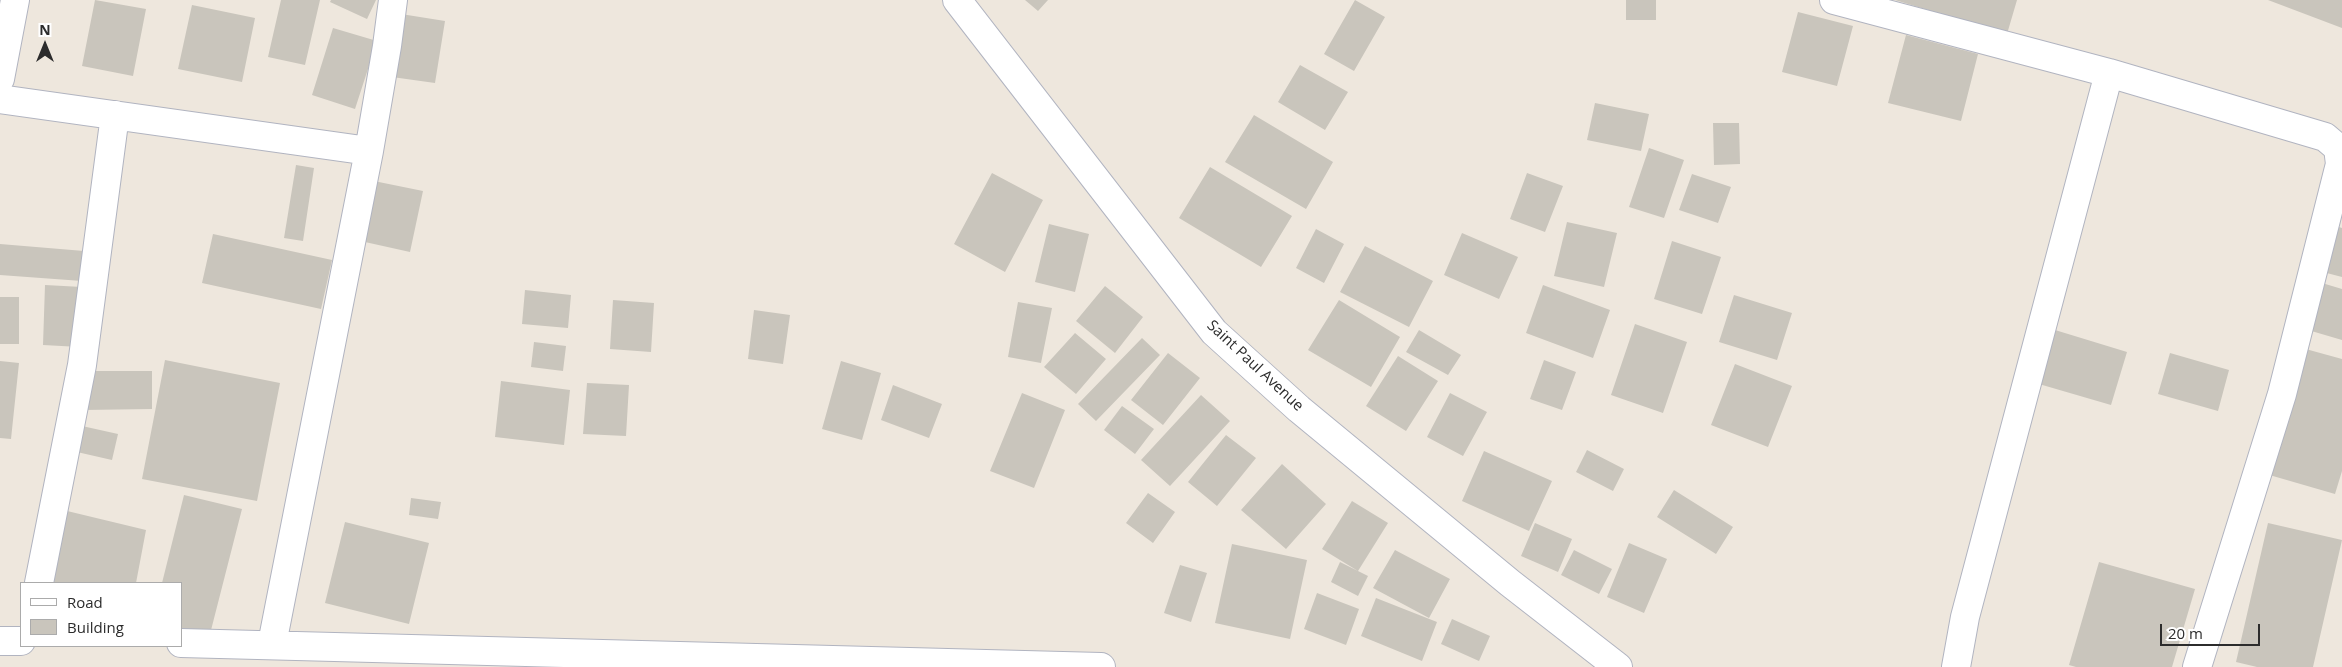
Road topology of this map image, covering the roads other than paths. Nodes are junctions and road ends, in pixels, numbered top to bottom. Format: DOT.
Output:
graph roads {
  1 [pos="15,0"];
  2 [pos="393,0"];
  3 [pos="957,0"];
  4 [pos="1834,0"];
  5 [pos="2109,73"];
  6 [pos="0,79"];
  7 [pos="0,99"];
  8 [pos="116,115"];
  9 [pos="369,151"];
  10 [pos="39,582"];
  11 [pos="0,641"];
  12 [pos="20,641"];
  13 [pos="182,643"];
  14 [pos="272,644"];
  15 [pos="1101,667"];
  16 [pos="1618,667"];
  17 [pos="1956,667"];
  18 [pos="2198,667"];
  1 -- 6 [label="street"];
  2 -- 9 [label="street"];
  3 -- 16 [label="street, Saint Paul Avenue"];
  4 -- 5 [label="street"];
  5 -- 17 [label="street"];
  5 -- 18 [label="street"];
  7 -- 8 [label="street"];
  8 -- 9 [label="street"];
  8 -- 10 [label="street"];
  9 -- 14 [label="street"];
  11 -- 12 [label="street"];
  13 -- 14 [label="street"];
  14 -- 15 [label="street"];
}
